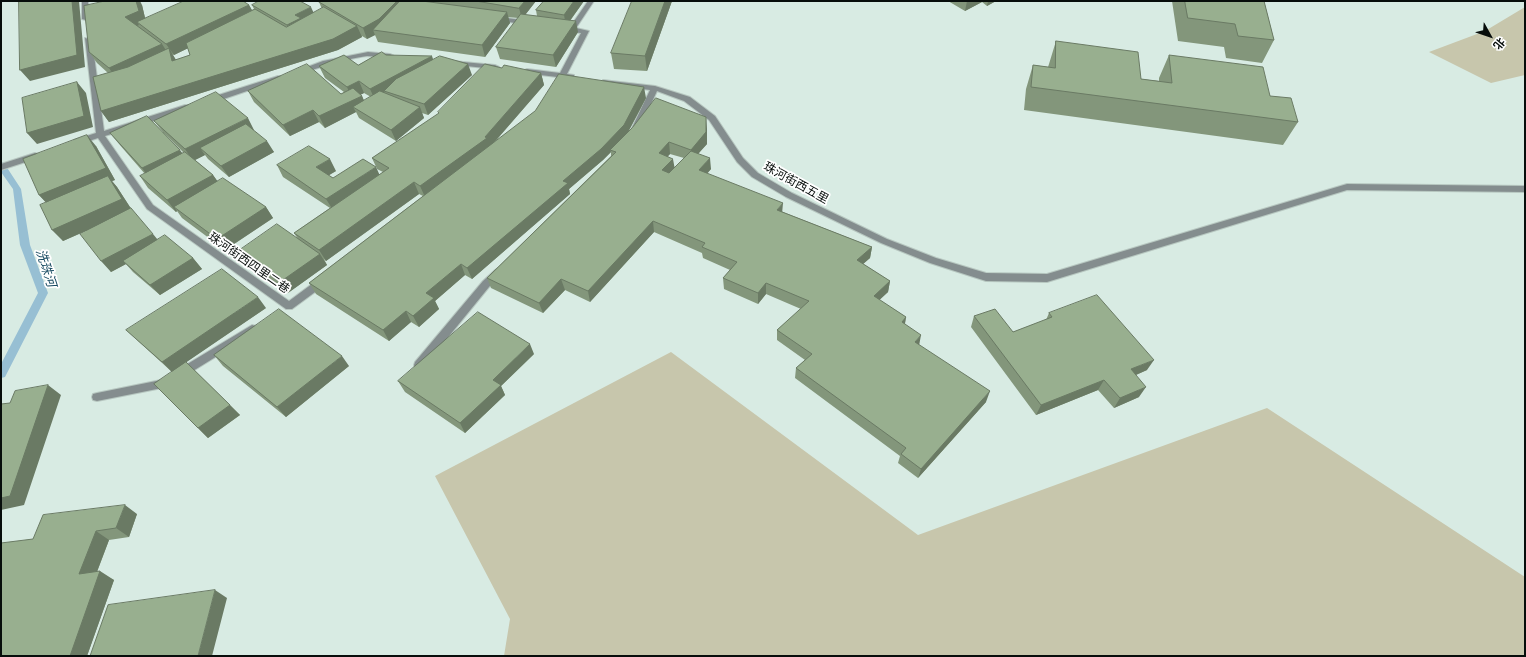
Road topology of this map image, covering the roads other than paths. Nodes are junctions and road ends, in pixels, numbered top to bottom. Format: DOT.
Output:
graph roads {
  1 [pos="85,1"];
  2 [pos="591,1"];
  3 [pos="485,16"];
  4 [pos="540,25"];
  5 [pos="556,27"];
  6 [pos="571,30"];
  7 [pos="398,56"];
  8 [pos="445,61"];
  9 [pos="500,68"];
  10 [pos="516,70"];
  11 [pos="563,76"];
  12 [pos="578,78"];
  13 [pos="594,80"];
  14 [pos="554,87"];
  15 [pos="655,88"];
  16 [pos="100,135"];
  17 [pos="631,137"];
  18 [pos="70,144"];
  19 [pos="37,155"];
  20 [pos="1,166"];
  21 [pos="1525,189"];
  22 [pos="502,268"];
  23 [pos="333,273"];
  24 [pos="262,322"];
  25 [pos="418,365"];
  26 [pos="97,397"];
  1 -- 16 [label="street"];
  2 -- 6 [label="street"];
  3 -- 4 [label="street"];
  5 -- 6 [label="street"];
  6 -- 11 [label="street"];
  7 -- 16 [label="street"];
  8 -- 9 [label="street"];
  10 -- 11 [label="street"];
  11 -- 12 [label="street"];
  11 -- 14 [label="street"];
  13 -- 15 [label="street, 珠河街西五里"];
  15 -- 17 [label="street"];
  15 -- 21 [label="street, 珠河街西五里"];
  16 -- 18 [label="street"];
  16 -- 23 [label="street, 珠河街西四里二巷"];
  19 -- 20 [label="street"];
  22 -- 25 [label="street"];
  24 -- 26 [label="street"];
}
